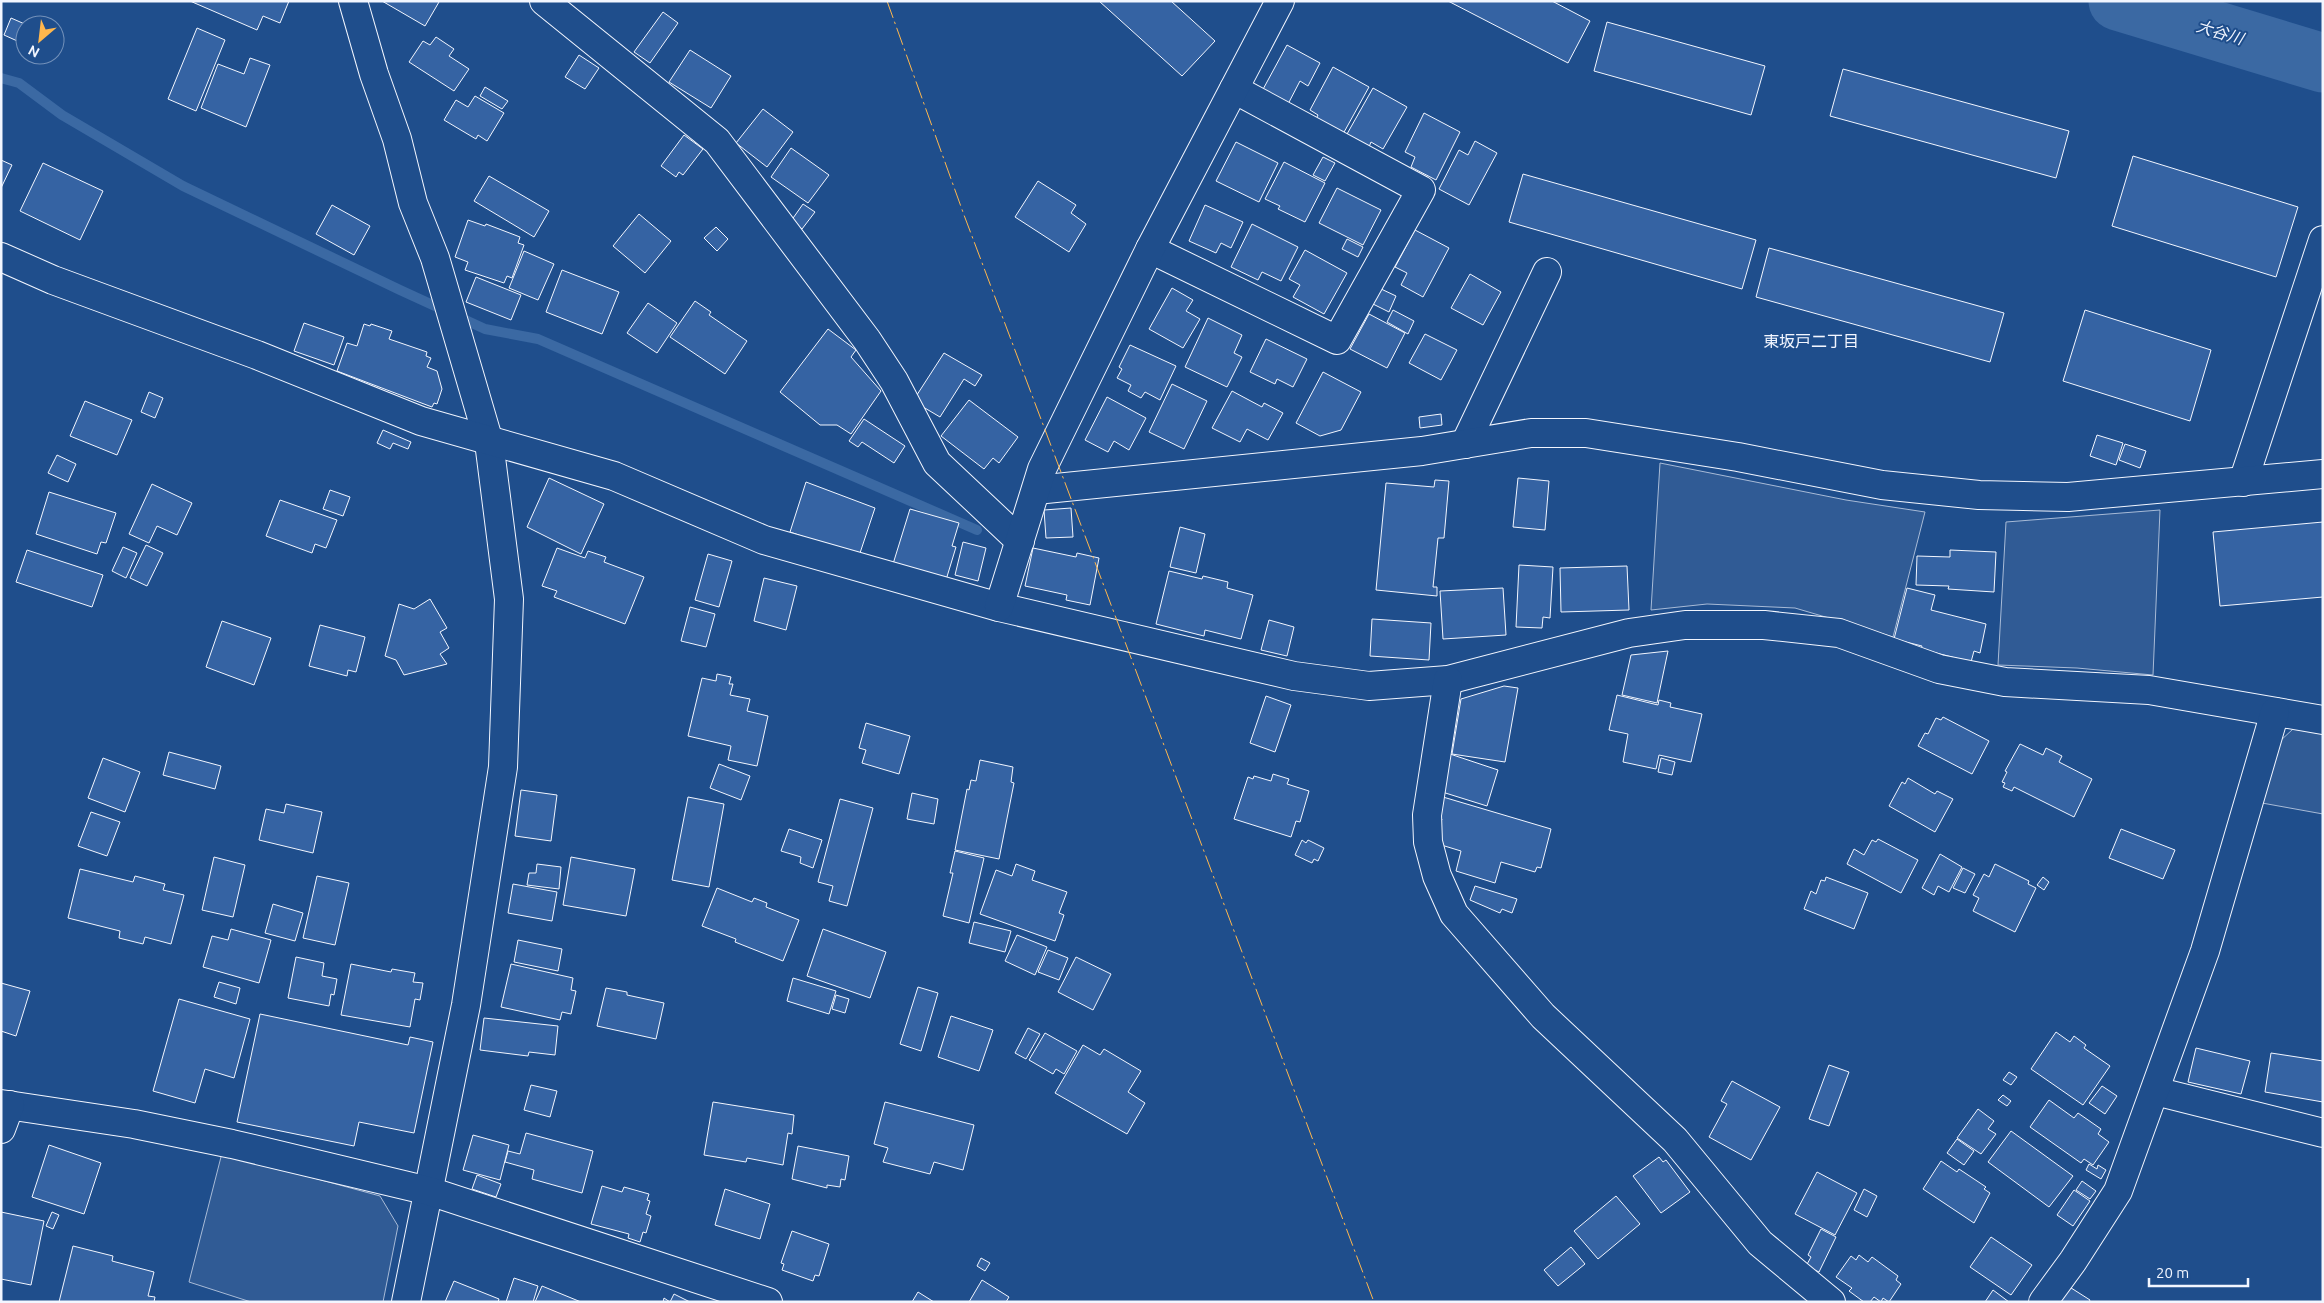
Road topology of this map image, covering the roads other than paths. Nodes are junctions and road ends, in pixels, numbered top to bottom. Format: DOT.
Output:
graph roads {
  1 [pos="353,1"];
  2 [pos="544,1"];
  3 [pos="1280,1"];
  4 [pos="1234,89"];
  5 [pos="2323,240"];
  6 [pos="1150,249"];
  7 [pos="1,257"];
  8 [pos="1547,272"];
  9 [pos="488,442"];
  10 [pos="1465,444"];
  11 [pos="2323,474"];
  12 [pos="2243,482"];
  13 [pos="1036,490"];
  14 [pos="1020,541"];
  15 [pos="998,607"];
  16 [pos="1448,680"];
  17 [pos="2275,712"];
  18 [pos="2323,720"];
  19 [pos="2155,1091"];
  20 [pos="4,1113"];
  21 [pos="2323,1132"];
  22 [pos="429,1190"];
  23 [pos="406,1302"];
  24 [pos="768,1302"];
  25 [pos="1831,1302"];
  26 [pos="2043,1302"];
  1 -- 9 [label="street"];
  2 -- 14 [label="street"];
  3 -- 4 [label="street"];
  4 -- 6 [label="street"];
  4 -- 6 [label="street"];
  5 -- 12 [label="street"];
  6 -- 13 [label="street"];
  7 -- 9 [label="street"];
  8 -- 10 [label="street"];
  9 -- 15 [label="street"];
  9 -- 22 [label="street"];
  10 -- 12 [label="street"];
  10 -- 13 [label="street"];
  11 -- 12 [label="street"];
  13 -- 14 [label="street"];
  14 -- 15 [label="street"];
  15 -- 16 [label="street"];
  16 -- 17 [label="street"];
  16 -- 25 [label="street"];
  17 -- 18 [label="street"];
  17 -- 19 [label="street"];
  19 -- 21 [label="street"];
  19 -- 26 [label="street"];
  20 -- 22 [label="street"];
  22 -- 23 [label="street"];
  22 -- 24 [label="street"];
}
